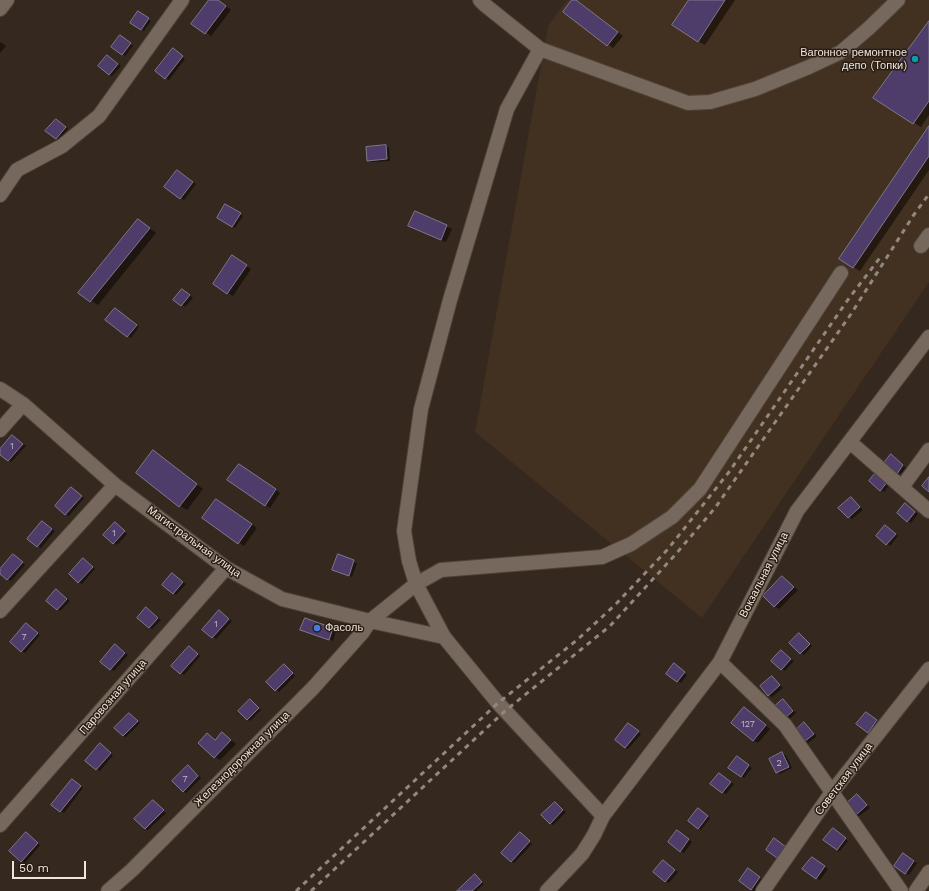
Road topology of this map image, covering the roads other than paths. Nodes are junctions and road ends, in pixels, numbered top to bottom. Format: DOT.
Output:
graph roads {
  1 [pos="7,0"];
  2 [pos="182,0"];
  3 [pos="898,0"];
  4 [pos="484,2"];
  5 [pos="0,9"];
  6 [pos="540,49"];
  7 [pos="0,195"];
  8 [pos="841,273"];
  9 [pos="929,337"];
  10 [pos="0,389"];
  11 [pos="23,404"];
  12 [pos="0,430"];
  13 [pos="850,442"];
  14 [pos="929,450"];
  15 [pos="115,485"];
  16 [pos="902,487"];
  17 [pos="929,511"];
  18 [pos="226,568"];
  19 [pos="416,584"];
  20 [pos="0,611"];
  21 [pos="370,621"];
  22 [pos="444,637"];
  23 [pos="720,662"];
  24 [pos="929,668"];
  25 [pos="832,792"];
  26 [pos="603,816"];
  27 [pos="0,825"];
  28 [pos="929,872"];
  29 [pos="108,891"];
  30 [pos="547,891"];
  31 [pos="763,891"];
  32 [pos="901,891"];
  33 [pos="916,891"];
  1 -- 5 [label="street"];
  2 -- 7 [label="street"];
  3 -- 6 [label="street"];
  4 -- 6 [label="street"];
  6 -- 19 [label="street"];
  8 -- 19 [label="street, Железнодорожная улица"];
  9 -- 13 [label="street, Вокзальная улица"];
  10 -- 11 [label="street, Магистральная улица"];
  11 -- 12 [label="street"];
  11 -- 15 [label="street, Магистральная улица"];
  13 -- 16 [label="street"];
  13 -- 23 [label="street, Вокзальная улица"];
  14 -- 16 [label="street"];
  15 -- 18 [label="street, Магистральная улица"];
  15 -- 20 [label="street"];
  16 -- 17 [label="street"];
  18 -- 21 [label="street, Магистральная улица"];
  18 -- 27 [label="street, Паровозная улица"];
  19 -- 21 [label="street, Железнодорожная улица"];
  19 -- 22 [label="street"];
  21 -- 22 [label="street, Магистральная улица"];
  21 -- 29 [label="street, Железнодорожная улица"];
  22 -- 26 [label="street"];
  23 -- 25 [label="street"];
  23 -- 26 [label="street, Вокзальная улица"];
  24 -- 25 [label="street, Советская улица"];
  25 -- 31 [label="street, Советская улица"];
  25 -- 32 [label="street"];
  26 -- 30 [label="street, Вокзальная улица"];
  28 -- 33 [label="street"];
}
